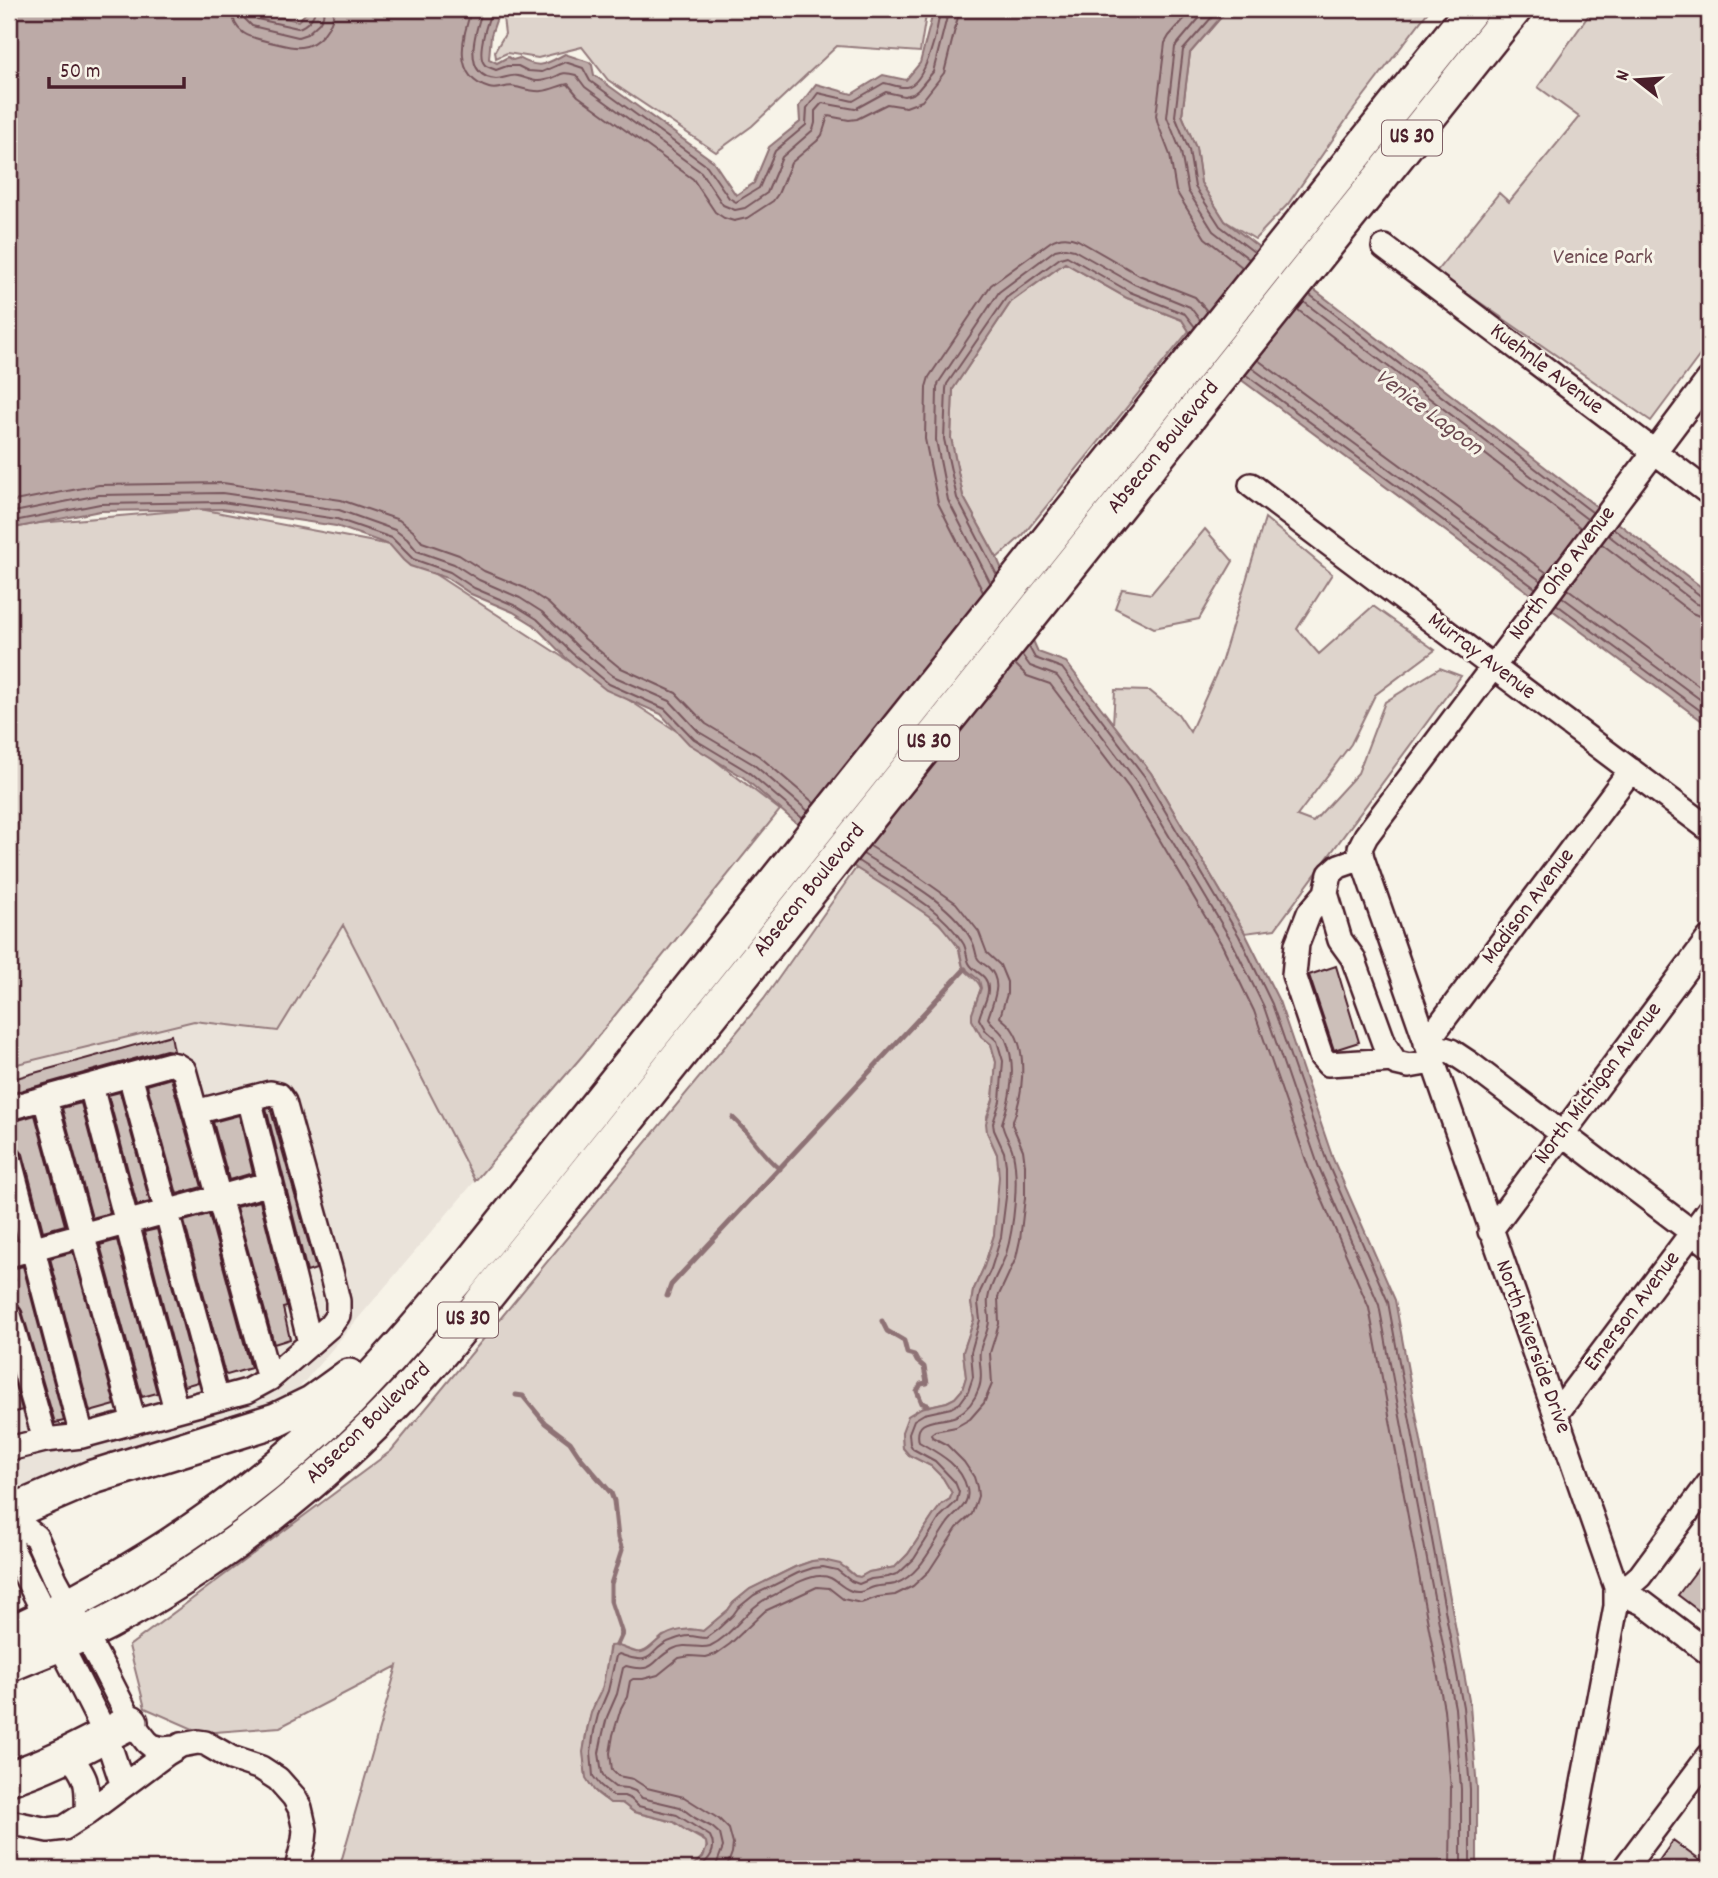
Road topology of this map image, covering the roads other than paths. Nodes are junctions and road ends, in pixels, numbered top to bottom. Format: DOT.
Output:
graph roads {
  1 [pos="1472,9"];
  2 [pos="1515,9"];
  3 [pos="1540,9"];
  4 [pos="1482,51"];
  5 [pos="1384,247"];
  6 [pos="1709,379"];
  7 [pos="1654,452"];
  8 [pos="1251,485"];
  9 [pos="1709,492"];
  10 [pos="1494,667"];
  11 [pos="1631,770"];
  12 [pos="1709,829"];
  13 [pos="1364,847"];
  14 [pos="1326,893"];
  15 [pos="1709,938"];
  16 [pos="1429,1053"];
  17 [pos="1394,1060"];
  18 [pos="130,1075"];
  19 [pos="91,1086"];
  20 [pos="45,1098"];
  21 [pos="249,1098"];
  22 [pos="9,1108"];
  23 [pos="195,1112"];
  24 [pos="1562,1133"];
  25 [pos="9,1158"];
  26 [pos="271,1183"];
  27 [pos="219,1197"];
  28 [pos="1709,1210"];
  29 [pos="167,1212"];
  30 [pos="127,1223"];
  31 [pos="1490,1231"];
  32 [pos="82,1234"];
  33 [pos="1701,1239"];
  34 [pos="33,1248"];
  35 [pos="9,1255"];
  36 [pos="433,1308"];
  37 [pos="9,1315"];
  38 [pos="310,1343"];
  39 [pos="269,1379"];
  40 [pos="217,1399"];
  41 [pos="176,1410"];
  42 [pos="1556,1414"];
  43 [pos="134,1422"];
  44 [pos="82,1436"];
  45 [pos="45,1440"];
  46 [pos="9,1449"];
  47 [pos="1709,1483"];
  48 [pos="9,1514"];
  49 [pos="9,1523"];
  50 [pos="1617,1596"];
  51 [pos="65,1624"];
  52 [pos="9,1634"];
  53 [pos="1709,1653"];
  54 [pos="9,1665"];
  55 [pos="118,1728"];
  56 [pos="175,1748"];
  57 [pos="68,1753"];
  58 [pos="1709,1756"];
  59 [pos="9,1778"];
  60 [pos="122,1786"];
  61 [pos="87,1813"];
  62 [pos="9,1822"];
  63 [pos="297,1869"];
  64 [pos="1567,1869"];
  65 [pos="1624,1869"];
  1 -- 36 [label="highway, Absecon Boulevard / US 30"];
  2 -- 4 [label="highway, Absecon Boulevard / US 30"];
  3 -- 4 [label="highway"];
  4 -- 51 [label="highway, Absecon Boulevard / US 30"];
  5 -- 7 [label="street, Kuehnle Avenue"];
  6 -- 7 [label="street, North Ohio Avenue"];
  7 -- 9 [label="street, Kuehnle Avenue"];
  7 -- 10 [label="street, North Ohio Avenue"];
  8 -- 10 [label="street, Murray Avenue"];
  10 -- 11 [label="street, Murray Avenue"];
  10 -- 13 [label="street, North Ohio Avenue"];
  11 -- 12 [label="street, Murray Avenue"];
  11 -- 16 [label="street, Madison Avenue"];
  13 -- 14 [label="street"];
  13 -- 16 [label="street, North Riverside Drive"];
  14 -- 17 [label="street"];
  14 -- 17 [label="street"];
  15 -- 24 [label="street, North Michigan Avenue"];
  16 -- 17 [label="street"];
  16 -- 24 [label="street"];
  16 -- 31 [label="street, North Riverside Drive"];
  18 -- 19 [label="street"];
  18 -- 23 [label="street"];
  18 -- 29 [label="street"];
  19 -- 20 [label="street"];
  19 -- 30 [label="street"];
  20 -- 22 [label="street"];
  20 -- 32 [label="street"];
  21 -- 23 [label="street"];
  21 -- 26 [label="street"];
  21 -- 38 [label="street"];
  23 -- 27 [label="street"];
  24 -- 31 [label="street, North Michigan Avenue"];
  24 -- 33 [label="street"];
  25 -- 34 [label="street"];
  26 -- 27 [label="street"];
  26 -- 38 [label="street"];
  27 -- 29 [label="street"];
  27 -- 39 [label="street"];
  28 -- 33 [label="street, Emerson Avenue"];
  29 -- 30 [label="street"];
  29 -- 40 [label="street"];
  30 -- 32 [label="street"];
  30 -- 41 [label="street"];
  31 -- 42 [label="street, North Riverside Drive"];
  32 -- 34 [label="street"];
  32 -- 43 [label="street"];
  33 -- 42 [label="street, Emerson Avenue"];
  34 -- 35 [label="street"];
  34 -- 44 [label="street"];
  36 -- 48 [label="highway"];
  36 -- 51 [label="highway, Absecon Boulevard / US 30"];
  37 -- 45 [label="street"];
  38 -- 39 [label="street"];
  39 -- 40 [label="street"];
  40 -- 41 [label="street"];
  41 -- 43 [label="street"];
  42 -- 50 [label="street, North Riverside Drive"];
  43 -- 44 [label="street"];
  44 -- 45 [label="street"];
  45 -- 46 [label="street"];
  47 -- 50 [label="street"];
  48 -- 51 [label="street"];
  49 -- 51 [label="street"];
  50 -- 53 [label="street"];
  50 -- 64 [label="street, North Riverside Drive"];
  51 -- 52 [label="highway, Absecon Boulevard / US 30"];
  51 -- 54 [label="highway, Absecon Boulevard / US 30"];
  51 -- 55 [label="street"];
  55 -- 56 [label="street"];
  55 -- 57 [label="highway"];
  55 -- 60 [label="street"];
  56 -- 60 [label="street"];
  56 -- 63 [label="street"];
  57 -- 59 [label="highway"];
  57 -- 61 [label="street"];
  58 -- 65 [label="street"];
  60 -- 61 [label="street"];
  61 -- 62 [label="street"];
}
